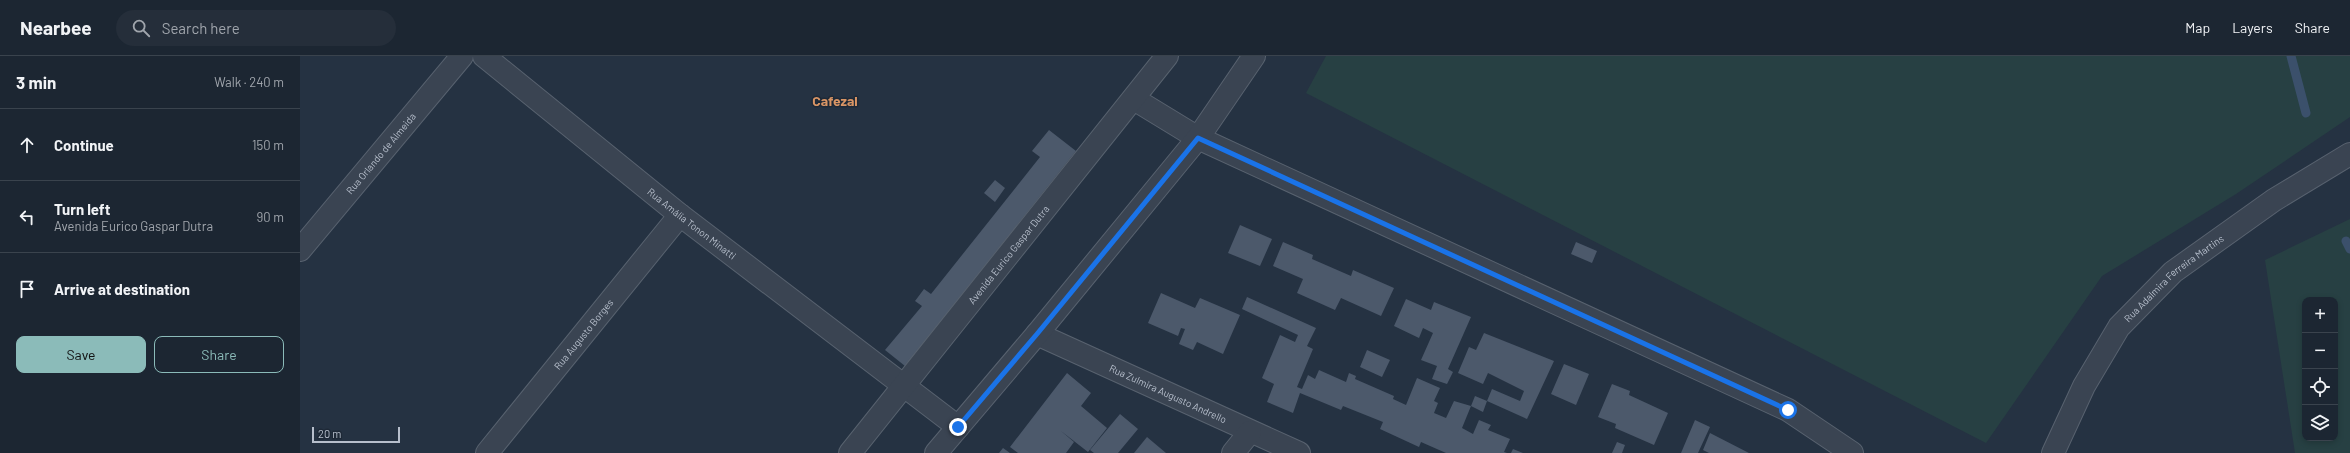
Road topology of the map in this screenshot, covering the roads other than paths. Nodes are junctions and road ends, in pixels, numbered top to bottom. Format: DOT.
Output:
graph roads {
  1 [pos="462,56"];
  2 [pos="484,56"];
  3 [pos="1167,56"];
  4 [pos="1254,56"];
  5 [pos="1134,99"];
  6 [pos="1198,138"];
  7 [pos="2350,154"];
  8 [pos="680,215"];
  9 [pos="300,250"];
  10 [pos="1037,334"];
  11 [pos="905,385"];
  12 [pos="958,427"];
  13 [pos="1250,432"];
  14 [pos="487,453"];
  15 [pos="850,453"];
  16 [pos="936,453"];
  17 [pos="1233,453"];
  18 [pos="1299,453"];
  19 [pos="1852,453"];
  20 [pos="2054,453"];
  1 -- 9 [label="street, Rua Orlando de Almeida"];
  2 -- 8 [label="street, Rua Amália Tonon Minatti"];
  3 -- 5 [label="street, Avenida Eurico Gaspar Dutra"];
  4 -- 6 [label="street"];
  5 -- 6 [label="street"];
  5 -- 11 [label="street, Avenida Eurico Gaspar Dutra"];
  6 -- 10 [label="street"];
  6 -- 19 [label="street"];
  7 -- 20 [label="street, Rua Adalmira Ferreira Martins"];
  8 -- 11 [label="street, Rua Amália Tonon Minatti"];
  8 -- 14 [label="street, Rua Augusto Borges"];
  10 -- 12 [label="street"];
  10 -- 13 [label="street, Rua Zulmira Augusto Andrello"];
  11 -- 12 [label="street, Rua Amália Tonon Minatti"];
  11 -- 15 [label="street, Avenida Eurico Gaspar Dutra"];
  12 -- 16 [label="street"];
  13 -- 17 [label="street"];
  13 -- 18 [label="street, Rua Zulmira Augusto Andrello"];
}
